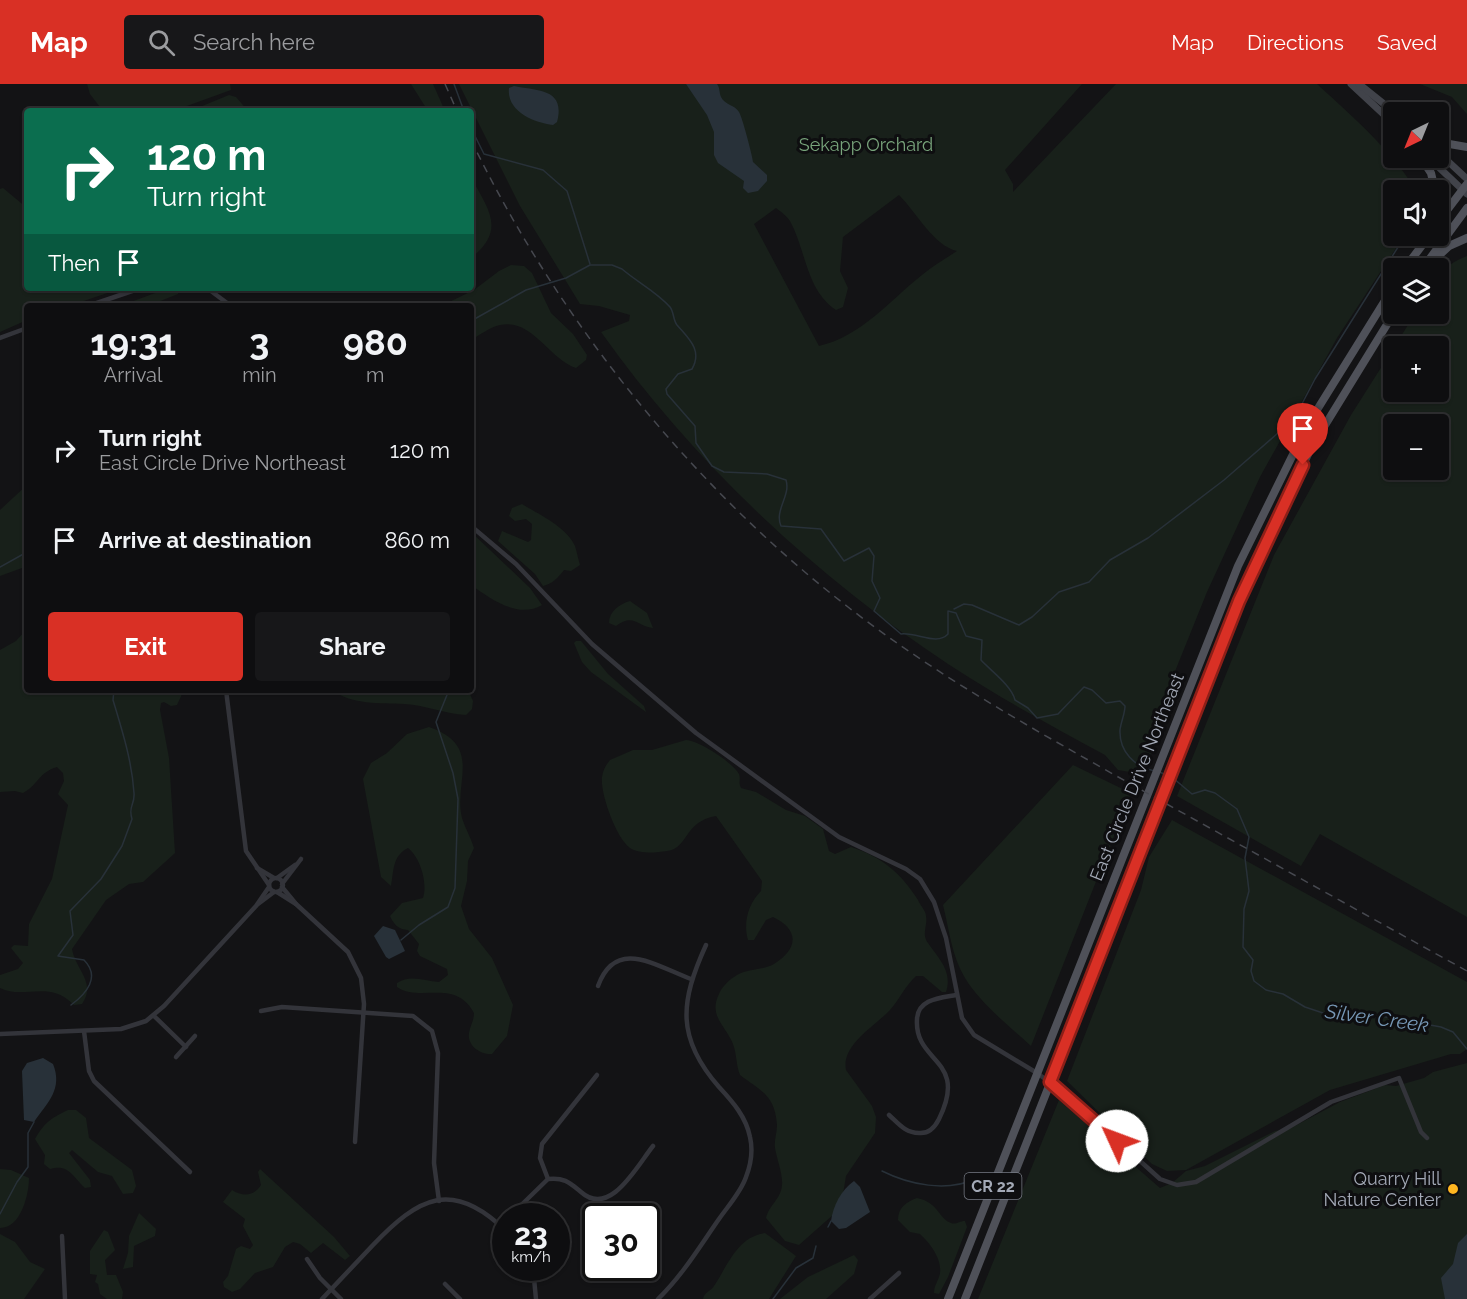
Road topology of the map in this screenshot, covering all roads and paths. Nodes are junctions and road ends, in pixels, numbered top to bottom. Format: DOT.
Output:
graph roads {
  1 [pos="1351,84"];
  2 [pos="1359,84"];
  3 [pos="1383,103"];
  4 [pos="1383,114"];
  5 [pos="1449,144"];
  6 [pos="1467,147"];
  7 [pos="1449,166"];
  8 [pos="1442,168"];
  9 [pos="1466,187"];
  10 [pos="1449,208"];
  11 [pos="1467,208"];
  12 [pos="1467,238"];
  13 [pos="1432,258"];
  14 [pos="1436,258"];
  15 [pos="132,291"];
  16 [pos="211,291"];
  17 [pos="97,303"];
  18 [pos="227,303"];
  19 [pos="1383,303"];
  20 [pos="1387,324"];
  21 [pos="24,329"];
  22 [pos="0,339"];
  23 [pos="474,529"];
  24 [pos="226,693"];
  25 [pos="257,868"];
  26 [pos="276,878"];
  27 [pos="282,885"];
  28 [pos="269,886"];
  29 [pos="275,892"];
  30 [pos="296,904"];
  31 [pos="256,906"];
  32 [pos="706,945"];
  33 [pos="691,979"];
  34 [pos="598,986"];
  35 [pos="956,995"];
  36 [pos="261,1011"];
  37 [pos="363,1012"];
  38 [pos="154,1016"];
  39 [pos="84,1031"];
  40 [pos="0,1034"];
  41 [pos="195,1036"];
  42 [pos="186,1047"];
  43 [pos="176,1057"];
  44 [pos="1037,1073"];
  45 [pos="597,1074"];
  46 [pos="1050,1082"];
  47 [pos="889,1115"];
  48 [pos="1427,1138"];
  49 [pos="355,1142"];
  50 [pos="652,1146"];
  51 [pos="189,1172"];
  52 [pos="548,1179"];
  53 [pos="438,1201"];
  54 [pos="523,1203"];
  55 [pos="492,1220"];
  56 [pos="62,1236"];
  57 [pos="307,1259"];
  58 [pos="899,1272"];
  59 [pos="534,1281"];
  60 [pos="445,1284"];
  61 [pos="331,1289"];
  62 [pos="65,1299"];
  63 [pos="322,1299"];
  64 [pos="341,1299"];
  65 [pos="460,1299"];
  66 [pos="536,1299"];
  67 [pos="658,1299"];
  68 [pos="870,1299"];
  69 [pos="948,1299"];
  70 [pos="965,1299"];
  1 -- 4 [label="main road"];
  2 -- 3 [label="main road"];
  5 -- 6 [label="main road"];
  7 -- 9 [label="main road"];
  8 -- 9 [label="main road"];
  9 -- 10 [label="main road"];
  11 -- 13 [label="main road"];
  12 -- 14 [label="main road"];
  15 -- 17 [label="street"];
  16 -- 18 [label="street"];
  19 -- 44 [label="main road, East Circle Drive Northeast / CR 22"];
  20 -- 46 [label="main road, East Circle Drive Northeast / CR 22"];
  21 -- 22 [label="street"];
  23 -- 35 [label="street"];
  24 -- 25 [label="street"];
  25 -- 26 [label="street"];
  25 -- 28 [label="street"];
  26 -- 27 [label="street"];
  26 -- 27 [label="street"];
  26 -- 28 [label="street"];
  27 -- 29 [label="street"];
  27 -- 30 [label="street"];
  28 -- 29 [label="street"];
  28 -- 31 [label="street"];
  29 -- 30 [label="street"];
  29 -- 31 [label="street"];
  30 -- 37 [label="street"];
  31 -- 38 [label="street"];
  32 -- 33 [label="street"];
  33 -- 34 [label="street"];
  33 -- 67 [label="street"];
  35 -- 44 [label="street"];
  35 -- 47 [label="street"];
  36 -- 37 [label="street"];
  37 -- 49 [label="street"];
  37 -- 53 [label="street"];
  38 -- 39 [label="street"];
  38 -- 42 [label="street"];
  39 -- 40 [label="street"];
  39 -- 51 [label="street"];
  41 -- 42 [label="street"];
  42 -- 43 [label="street"];
  44 -- 46 [label="street"];
  44 -- 69 [label="main road, East Circle Drive Northeast / CR 22"];
  45 -- 52 [label="street"];
  46 -- 48 [label="street"];
  46 -- 70 [label="main road, East Circle Drive Northeast / CR 22"];
  50 -- 52 [label="street"];
  52 -- 54 [label="street"];
  53 -- 55 [label="street"];
  53 -- 61 [label="street"];
  56 -- 62 [label="street"];
  57 -- 61 [label="street"];
  58 -- 68 [label="street"];
  59 -- 66 [label="street"];
  60 -- 65 [label="street"];
  61 -- 63 [label="street"];
  61 -- 64 [label="street"];
}
